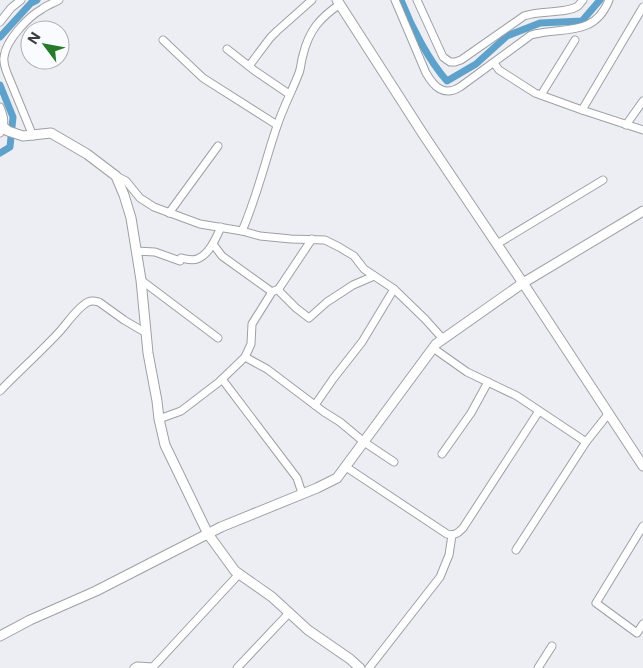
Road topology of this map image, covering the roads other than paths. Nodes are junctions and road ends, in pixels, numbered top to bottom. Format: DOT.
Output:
graph roads {
  1 [pos="21,0"];
  2 [pos="60,0"];
  3 [pos="312,0"];
  4 [pos="395,0"];
  5 [pos="417,0"];
  6 [pos="584,0"];
  7 [pos="609,0"];
  8 [pos="338,2"];
  9 [pos="643,7"];
  10 [pos="0,22"];
  11 [pos="163,40"];
  12 [pos="575,40"];
  13 [pos="228,49"];
  14 [pos="249,66"];
  15 [pos="496,67"];
  16 [pos="289,94"];
  17 [pos="541,95"];
  18 [pos="643,101"];
  19 [pos="0,107"];
  20 [pos="582,110"];
  21 [pos="277,125"];
  22 [pos="626,125"];
  23 [pos="3,129"];
  24 [pos="643,130"];
  25 [pos="28,136"];
  26 [pos="218,146"];
  27 [pos="116,176"];
  28 [pos="603,180"];
  29 [pos="643,211"];
  30 [pos="169,213"];
  31 [pos="221,227"];
  32 [pos="242,231"];
  33 [pos="312,239"];
  34 [pos="213,244"];
  35 [pos="496,244"];
  36 [pos="136,251"];
  37 [pos="374,276"];
  38 [pos="141,280"];
  39 [pos="523,283"];
  40 [pos="394,289"];
  41 [pos="275,291"];
  42 [pos="146,333"];
  43 [pos="218,338"];
  44 [pos="443,339"];
  45 [pos="433,348"];
  46 [pos="245,357"];
  47 [pos="222,379"];
  48 [pos="488,382"];
  49 [pos="0,390"];
  50 [pos="315,406"];
  51 [pos="539,411"];
  52 [pos="609,413"];
  53 [pos="158,419"];
  54 [pos="364,442"];
  55 [pos="586,442"];
  56 [pos="442,454"];
  57 [pos="394,462"];
  58 [pos="643,466"];
  59 [pos="346,467"];
  60 [pos="302,494"];
  61 [pos="643,526"];
  62 [pos="208,534"];
  63 [pos="452,536"];
  64 [pos="516,550"];
  65 [pos="239,574"];
  66 [pos="289,613"];
  67 [pos="643,624"];
  68 [pos="0,636"];
  69 [pos="552,646"];
  70 [pos="153,667"];
  71 [pos="134,668"];
  72 [pos="237,668"];
  73 [pos="360,668"];
  74 [pos="369,668"];
  75 [pos="538,668"];
  1 -- 10 [label="street"];
  2 -- 25 [label="street"];
  3 -- 14 [label="street"];
  4 -- 15 [label="street"];
  5 -- 6 [label="street"];
  7 -- 15 [label="street"];
  8 -- 16 [label="street"];
  8 -- 35 [label="street"];
  9 -- 20 [label="street"];
  11 -- 21 [label="street"];
  12 -- 17 [label="street"];
  13 -- 14 [label="street"];
  14 -- 16 [label="street"];
  15 -- 17 [label="street"];
  16 -- 21 [label="street"];
  17 -- 20 [label="street"];
  18 -- 22 [label="street"];
  19 -- 23 [label="street"];
  20 -- 22 [label="street"];
  21 -- 32 [label="street"];
  22 -- 24 [label="street"];
  23 -- 25 [label="street"];
  25 -- 27 [label="street"];
  26 -- 30 [label="street"];
  27 -- 30 [label="street"];
  27 -- 36 [label="street"];
  28 -- 35 [label="street"];
  29 -- 39 [label="street"];
  30 -- 31 [label="street"];
  31 -- 32 [label="street"];
  31 -- 34 [label="street"];
  32 -- 33 [label="street"];
  33 -- 37 [label="street"];
  33 -- 41 [label="street"];
  34 -- 36 [label="street"];
  34 -- 41 [label="street"];
  35 -- 39 [label="street"];
  36 -- 38 [label="street"];
  37 -- 40 [label="street"];
  37 -- 41 [label="street"];
  38 -- 42 [label="street"];
  38 -- 43 [label="street"];
  39 -- 44 [label="street"];
  39 -- 52 [label="street"];
  40 -- 44 [label="street"];
  40 -- 50 [label="street"];
  41 -- 46 [label="street"];
  42 -- 49 [label="street"];
  42 -- 53 [label="street"];
  44 -- 45 [label="street"];
  45 -- 48 [label="street"];
  45 -- 54 [label="street"];
  46 -- 47 [label="street"];
  46 -- 50 [label="street"];
  47 -- 53 [label="street"];
  47 -- 60 [label="street"];
  48 -- 51 [label="street"];
  48 -- 56 [label="street"];
  50 -- 54 [label="street"];
  51 -- 55 [label="street"];
  51 -- 63 [label="street"];
  52 -- 55 [label="street"];
  52 -- 58 [label="street"];
  53 -- 62 [label="street"];
  54 -- 57 [label="street"];
  54 -- 59 [label="street"];
  55 -- 64 [label="street"];
  59 -- 60 [label="street"];
  59 -- 63 [label="street"];
  60 -- 62 [label="street"];
  61 -- 67 [label="street"];
  62 -- 65 [label="street"];
  62 -- 68 [label="street"];
  63 -- 74 [label="street"];
  65 -- 66 [label="street"];
  65 -- 70 [label="street"];
  66 -- 72 [label="street"];
  66 -- 73 [label="street"];
  69 -- 75 [label="street"];
  70 -- 71 [label="street"];
}
